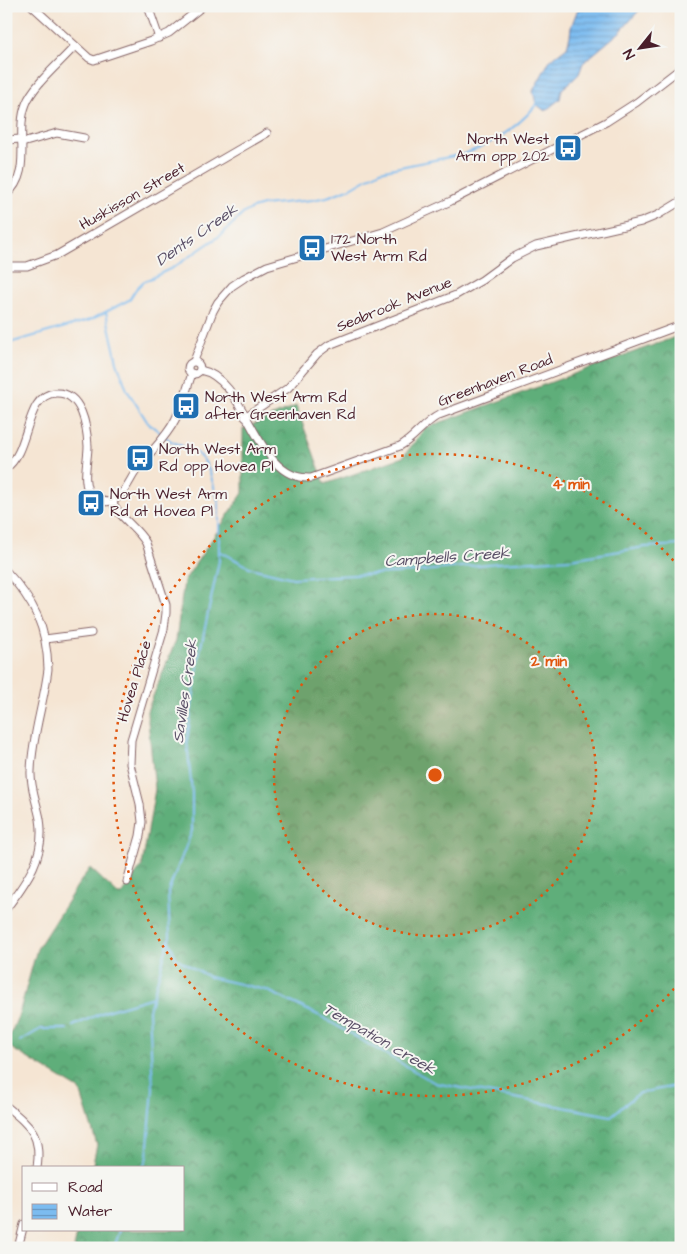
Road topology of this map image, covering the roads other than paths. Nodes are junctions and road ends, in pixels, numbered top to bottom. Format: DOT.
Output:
graph roads {
  1 [pos="32,6"];
  2 [pos="148,6"];
  3 [pos="203,6"];
  4 [pos="159,38"];
  5 [pos="75,46"];
  6 [pos="681,68"];
  7 [pos="267,133"];
  8 [pos="84,138"];
  9 [pos="6,140"];
  10 [pos="21,141"];
  11 [pos="6,195"];
  12 [pos="681,201"];
  13 [pos="6,266"];
  14 [pos="681,325"];
  15 [pos="194,361"];
  16 [pos="200,370"];
  17 [pos="192,374"];
  18 [pos="245,417"];
  19 [pos="6,468"];
  20 [pos="112,501"];
  21 [pos="6,571"];
  22 [pos="91,633"];
  23 [pos="45,639"];
  24 [pos="127,882"];
  25 [pos="6,909"];
  26 [pos="6,1106"];
  27 [pos="37,1166"];
  28 [pos="22,1232"];
  29 [pos="18,1248"];
  1 -- 5 [label="street"];
  2 -- 4 [label="street"];
  3 -- 4 [label="street"];
  4 -- 5 [label="street"];
  5 -- 10 [label="street"];
  6 -- 15 [label="street"];
  7 -- 13 [label="street, Huskisson Street"];
  8 -- 10 [label="street"];
  9 -- 10 [label="street"];
  10 -- 11 [label="street"];
  12 -- 18 [label="street, Seabrook Avenue"];
  14 -- 18 [label="street, Greenhaven Road"];
  15 -- 16 [label="street"];
  15 -- 17 [label="street"];
  16 -- 17 [label="street"];
  16 -- 18 [label="street, Greenhaven Road"];
  17 -- 20 [label="street"];
  19 -- 20 [label="street"];
  20 -- 24 [label="street, Hovea Place"];
  21 -- 23 [label="street"];
  22 -- 23 [label="street"];
  23 -- 25 [label="street"];
  26 -- 27 [label="street"];
  28 -- 29 [label="street"];
}
